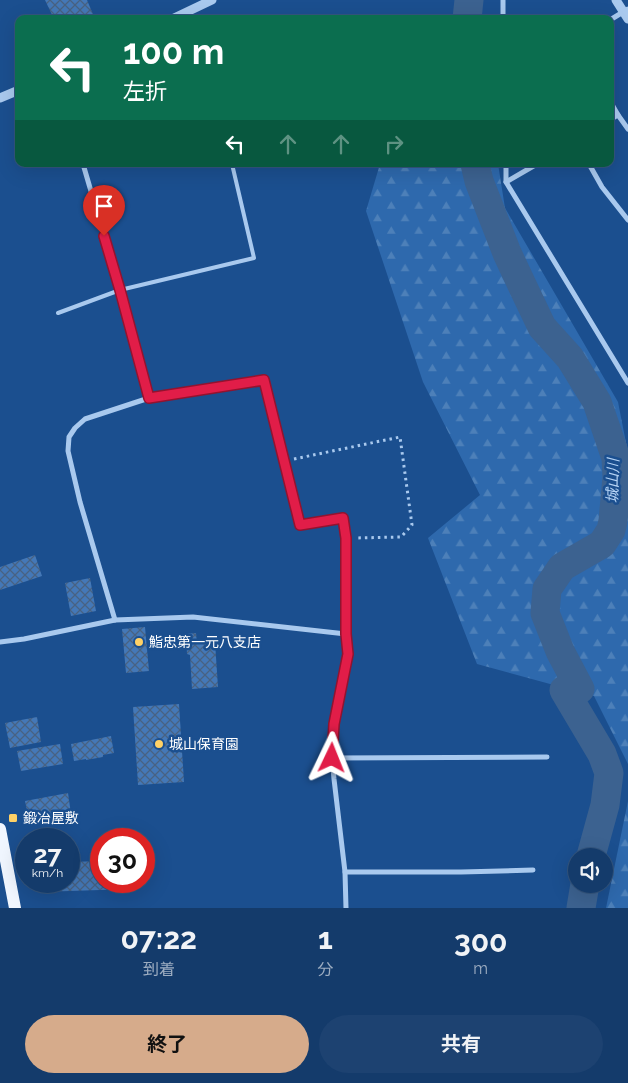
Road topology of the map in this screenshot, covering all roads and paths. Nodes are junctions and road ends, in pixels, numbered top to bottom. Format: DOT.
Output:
graph roads {
  1 [pos="212,0"];
  2 [pos="503,0"];
  3 [pos="616,0"];
  4 [pos="626,13"];
  5 [pos="180,15"];
  6 [pos="503,15"];
  7 [pos="614,18"];
  8 [pos="15,92"];
  9 [pos="0,98"];
  10 [pos="614,108"];
  11 [pos="618,115"];
  12 [pos="614,118"];
  13 [pos="628,130"];
  14 [pos="84,167"];
  15 [pos="233,167"];
  16 [pos="506,167"];
  17 [pos="532,167"];
  18 [pos="591,167"];
  19 [pos="506,182"];
  20 [pos="628,220"];
  21 [pos="120,290"];
  22 [pos="58,313"];
  23 [pos="628,383"];
  24 [pos="149,398"];
  25 [pos="284,461"];
  26 [pos="346,538"];
  27 [pos="115,620"];
  28 [pos="346,634"];
  29 [pos="0,642"];
  30 [pos="547,757"];
  31 [pos="332,758"];
  32 [pos="0,829"];
  33 [pos="534,870"];
  34 [pos="345,872"];
  35 [pos="15,908"];
  36 [pos="346,908"];
  1 -- 5 [label="street"];
  2 -- 6 [label="street"];
  3 -- 4 [label="street"];
  4 -- 7 [label="street"];
  8 -- 9 [label="street"];
  10 -- 11 [label="street"];
  11 -- 12 [label="street"];
  11 -- 13 [label="street"];
  14 -- 21 [label="street"];
  15 -- 21 [label="lane"];
  16 -- 19 [label="street"];
  17 -- 19 [label="street"];
  18 -- 20 [label="street"];
  19 -- 23 [label="street"];
  21 -- 22 [label="lane"];
  21 -- 24 [label="street"];
  24 -- 25 [label="street"];
  24 -- 27 [label="street"];
  25 -- 26 [label="street"];
  25 -- 26 [label="path"];
  26 -- 28 [label="street"];
  27 -- 28 [label="street"];
  27 -- 29 [label="street"];
  28 -- 31 [label="street"];
  30 -- 31 [label="street"];
  31 -- 34 [label="street"];
  32 -- 35 [label="main road"];
  33 -- 34 [label="street"];
  34 -- 36 [label="street"];
}
